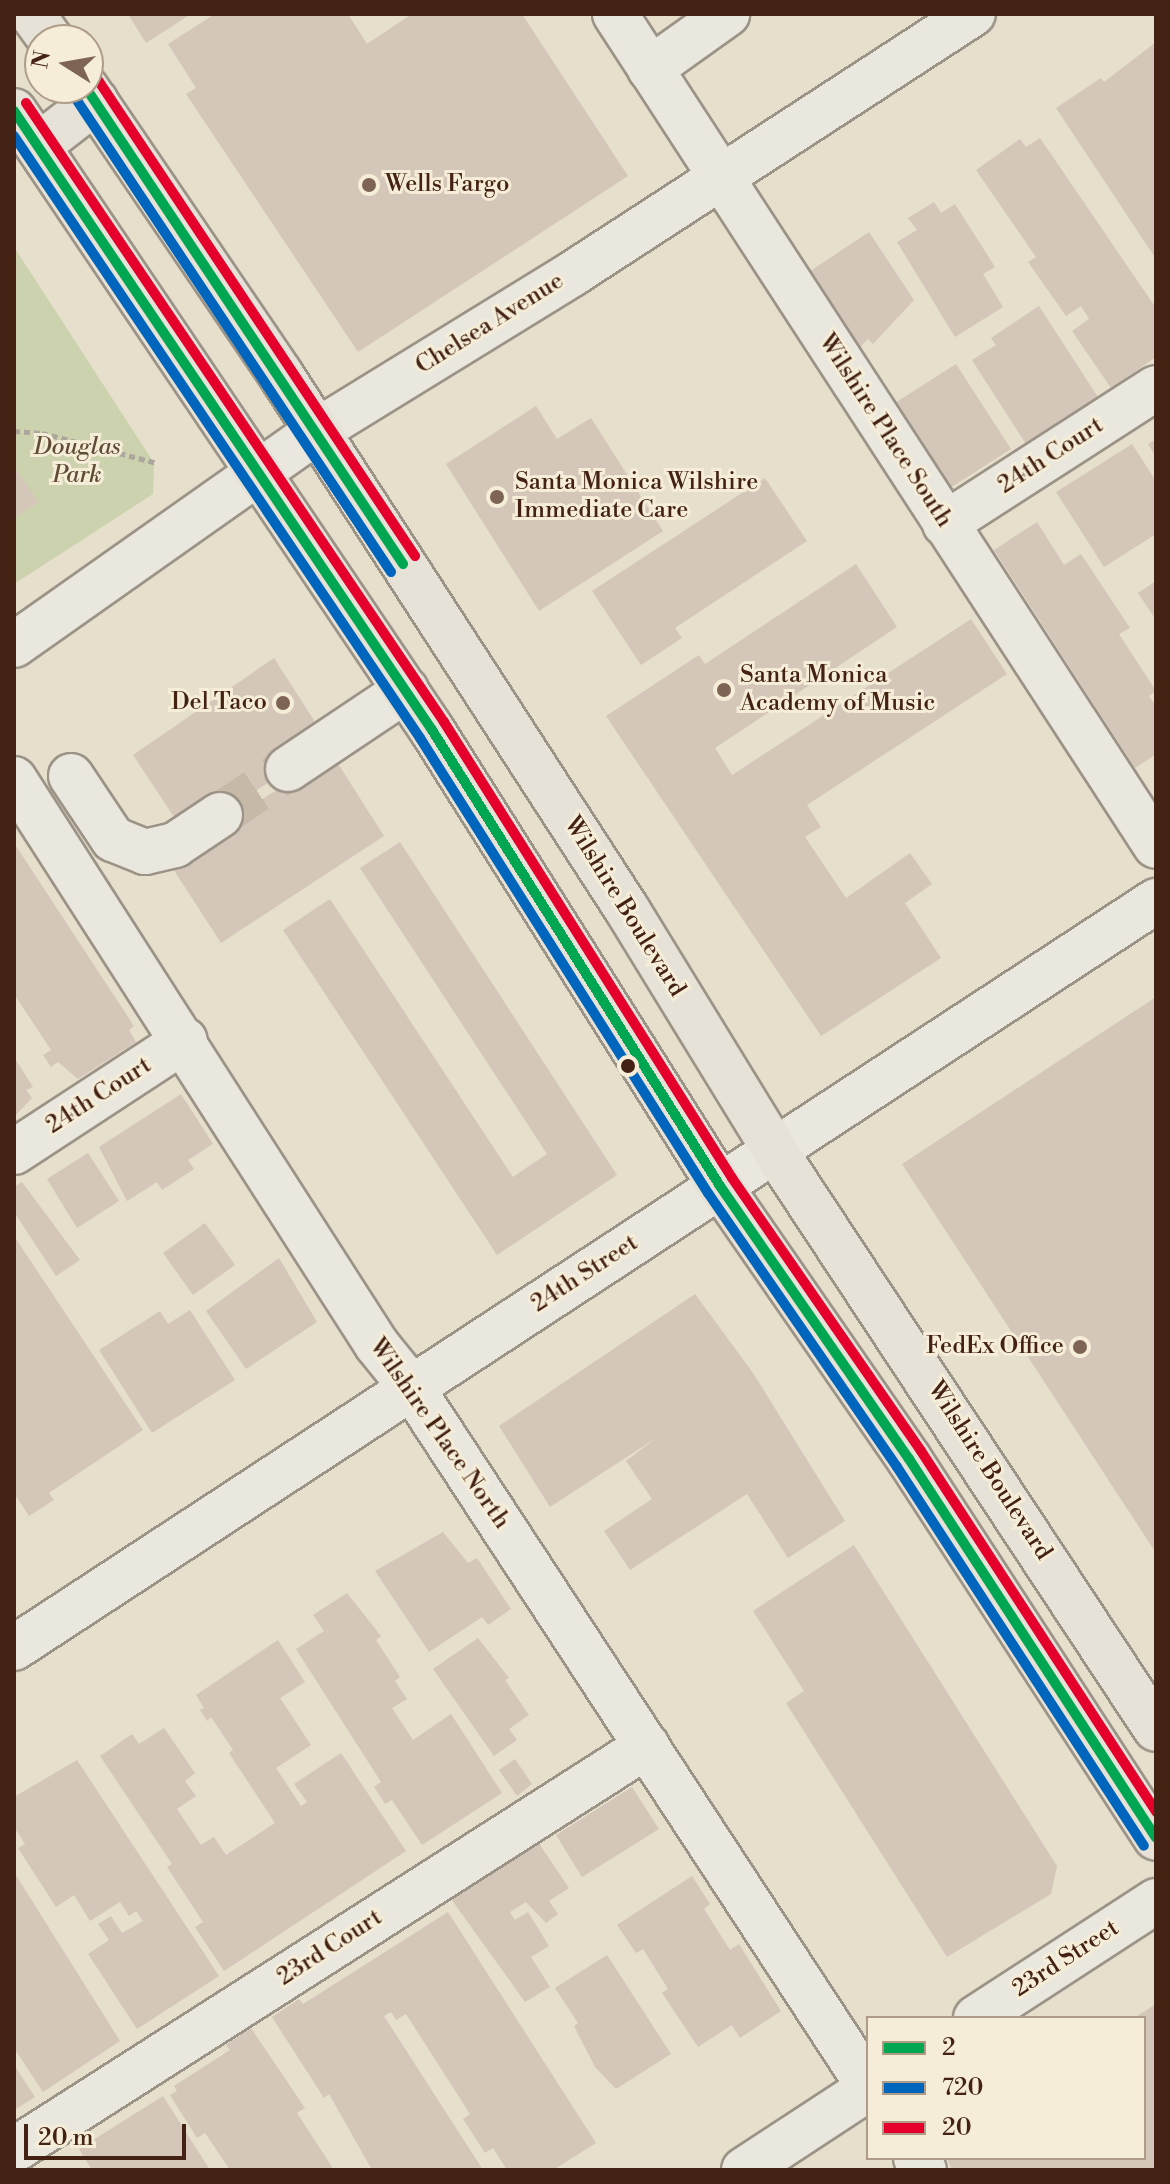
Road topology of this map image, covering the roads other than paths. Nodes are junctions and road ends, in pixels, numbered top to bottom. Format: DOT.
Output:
graph roads {
  1 [pos="615,14"];
  2 [pos="727,14"];
  3 [pos="973,14"];
  4 [pos="650,69"];
  5 [pos="72,104"];
  6 [pos="98,104"];
  7 [pos="26,129"];
  8 [pos="721,177"];
  9 [pos="1156,388"];
  10 [pos="317,431"];
  11 [pos="257,471"];
  12 [pos="945,524"];
  13 [pos="14,645"];
  14 [pos="406,690"];
  15 [pos="288,769"];
  16 [pos="71,776"];
  17 [pos="14,779"];
  18 [pos="220,815"];
  19 [pos="1156,846"];
  20 [pos="1156,901"];
  21 [pos="185,1040"];
  22 [pos="775,1151"];
  23 [pos="14,1152"];
  24 [pos="720,1186"];
  25 [pos="412,1388"];
  26 [pos="14,1648"];
  27 [pos="1156,1729"];
  28 [pos="647,1746"];
  29 [pos="1156,1838"];
  30 [pos="1156,1901"];
  31 [pos="979,2016"];
  32 [pos="866,2084"];
  33 [pos="866,2088"];
  34 [pos="14,2150"];
  35 [pos="744,2170"];
  1 -- 4 [label="street, Wilshire Place South"];
  2 -- 4 [label="street"];
  3 -- 8 [label="street, Chelsea Avenue"];
  4 -- 8 [label="street, Wilshire Place South"];
  5 -- 7 [label="main road"];
  6 -- 10 [label="main road, Wilshire Boulevard"];
  7 -- 11 [label="main road"];
  8 -- 10 [label="street, Chelsea Avenue"];
  8 -- 12 [label="street, Wilshire Place South"];
  9 -- 12 [label="street, 24th Court"];
  10 -- 11 [label="street, Chelsea Avenue"];
  10 -- 22 [label="main road, Wilshire Boulevard"];
  11 -- 13 [label="street, Chelsea Avenue"];
  11 -- 14 [label="main road"];
  12 -- 19 [label="street, Wilshire Place South"];
  14 -- 15 [label="street"];
  14 -- 24 [label="main road"];
  16 -- 18 [label="street"];
  17 -- 21 [label="street, Wilshire Place North"];
  20 -- 22 [label="street, 24th Street"];
  21 -- 23 [label="street, 24th Court"];
  21 -- 25 [label="street, Wilshire Place North"];
  22 -- 24 [label="street, 24th Street"];
  22 -- 27 [label="main road, Wilshire Boulevard"];
  24 -- 25 [label="street, 24th Street"];
  24 -- 29 [label="main road"];
  25 -- 26 [label="street, 24th Street"];
  25 -- 28 [label="street, Wilshire Place North"];
  28 -- 32 [label="street, Wilshire Place North"];
  28 -- 34 [label="street, 23rd Court"];
  30 -- 31 [label="street, 23rd Street"];
  33 -- 35 [label="street"];
}
